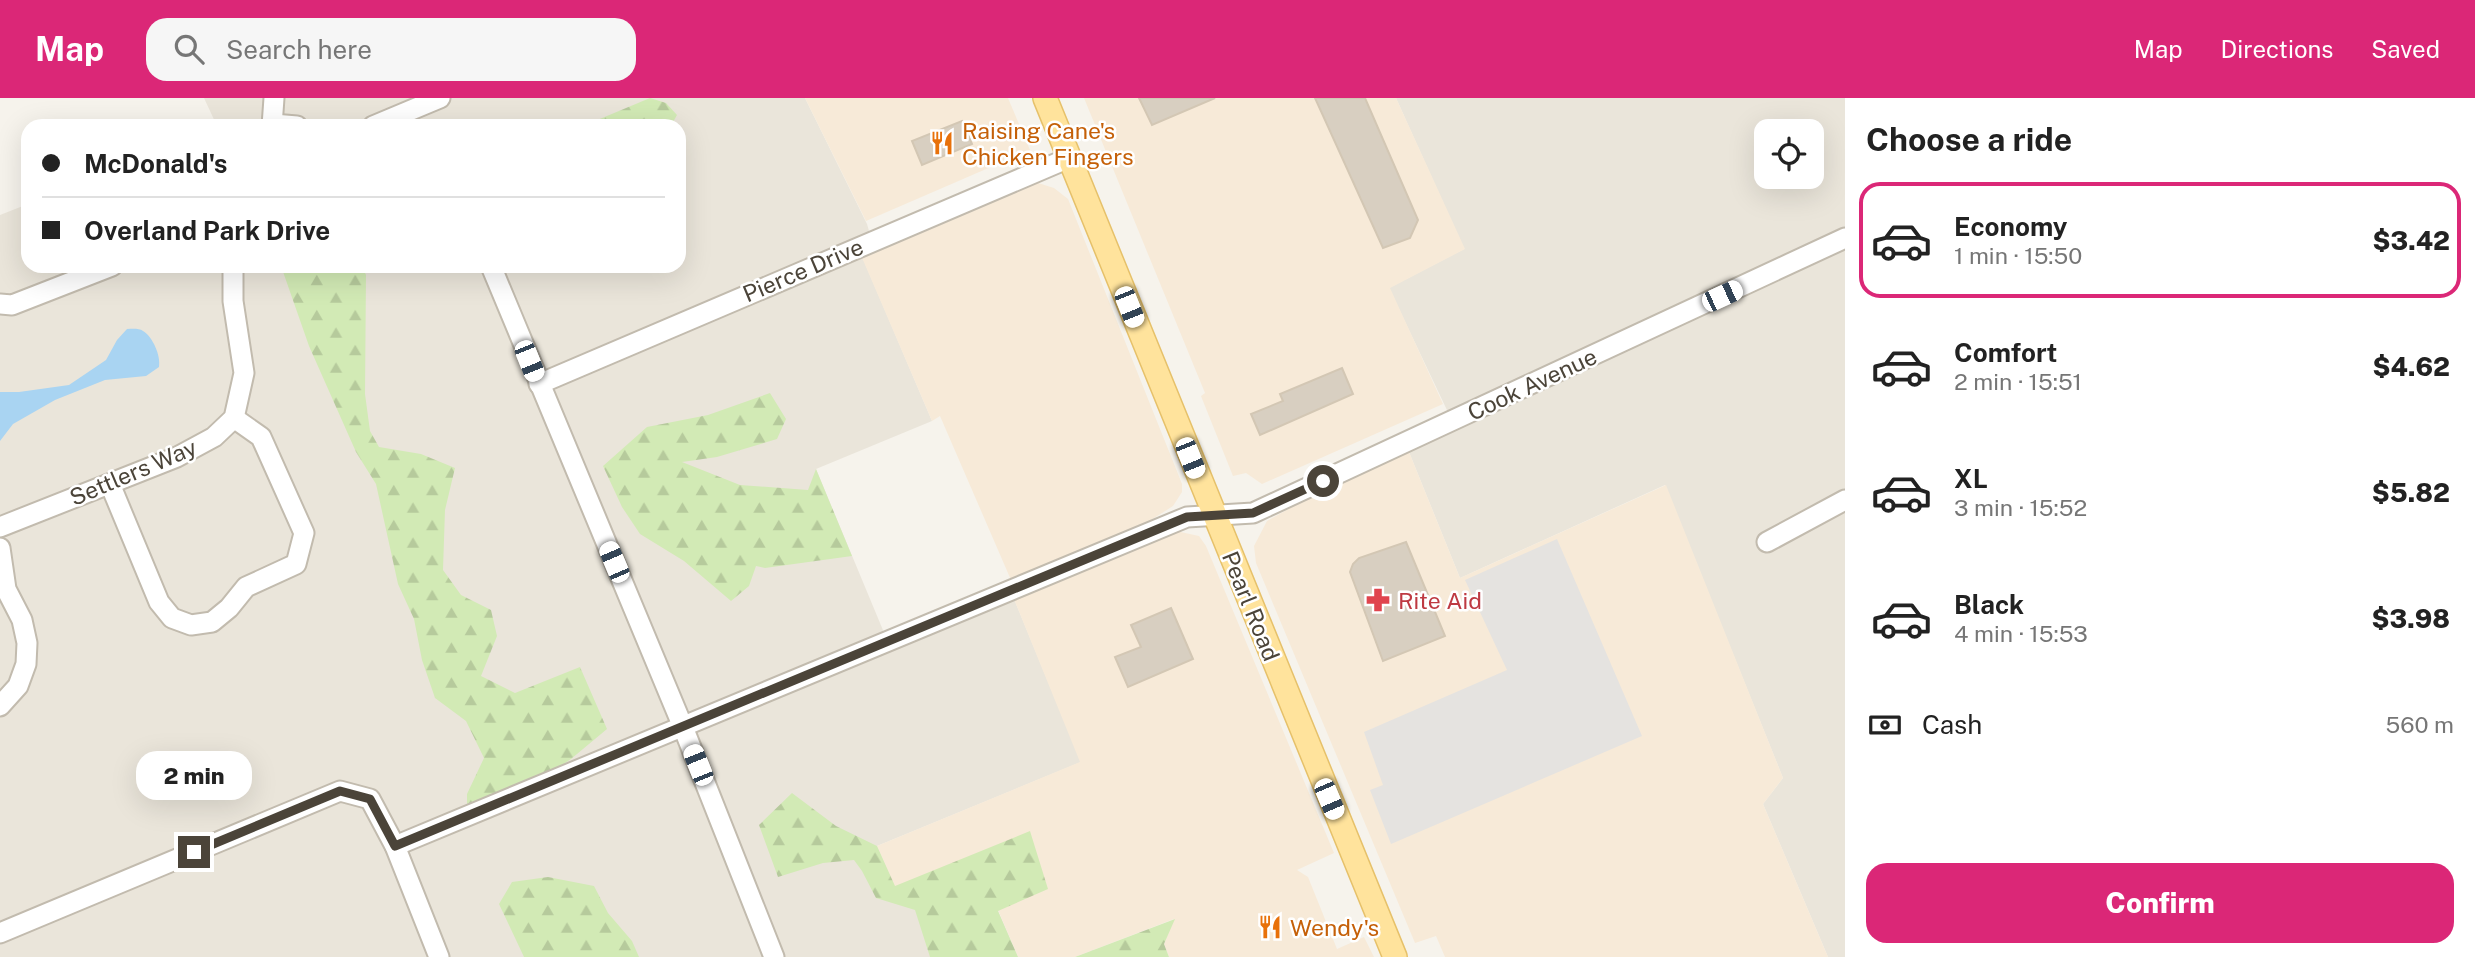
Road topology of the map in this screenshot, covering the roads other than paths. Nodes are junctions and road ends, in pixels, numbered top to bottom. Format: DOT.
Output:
graph roads {
  1 [pos="274,98"];
  2 [pos="440,98"];
  3 [pos="1045,98"];
  4 [pos="273,119"];
  5 [pos="390,119"];
  6 [pos="1069,158"];
  7 [pos="1845,238"];
  8 [pos="94,273"];
  9 [pos="233,273"];
  10 [pos="494,273"];
  11 [pos="0,304"];
  12 [pos="539,384"];
  13 [pos="234,418"];
  14 [pos="110,484"];
  15 [pos="1845,500"];
  16 [pos="1214,514"];
  17 [pos="0,527"];
  18 [pos="1767,542"];
  19 [pos="0,548"];
  20 [pos="0,706"];
  21 [pos="683,727"];
  22 [pos="395,846"];
  23 [pos="0,933"];
  24 [pos="439,957"];
  25 [pos="774,957"];
  26 [pos="1395,957"];
  1 -- 4 [label="street"];
  2 -- 5 [label="street"];
  3 -- 6 [label="main road, Pearl Road"];
  6 -- 12 [label="street, Pierce Drive"];
  6 -- 16 [label="main road, Pearl Road"];
  7 -- 16 [label="street, Cook Avenue"];
  8 -- 11 [label="street"];
  9 -- 13 [label="street"];
  10 -- 12 [label="street"];
  12 -- 21 [label="street"];
  13 -- 14 [label="street, Settlers Way"];
  13 -- 14 [label="street"];
  14 -- 17 [label="street, Settlers Way"];
  15 -- 18 [label="street"];
  16 -- 21 [label="street, Cook Avenue"];
  16 -- 26 [label="main road, Pearl Road"];
  19 -- 20 [label="street"];
  21 -- 22 [label="street, Cook Avenue"];
  21 -- 25 [label="street"];
  22 -- 23 [label="street"];
  22 -- 24 [label="street"];
}
